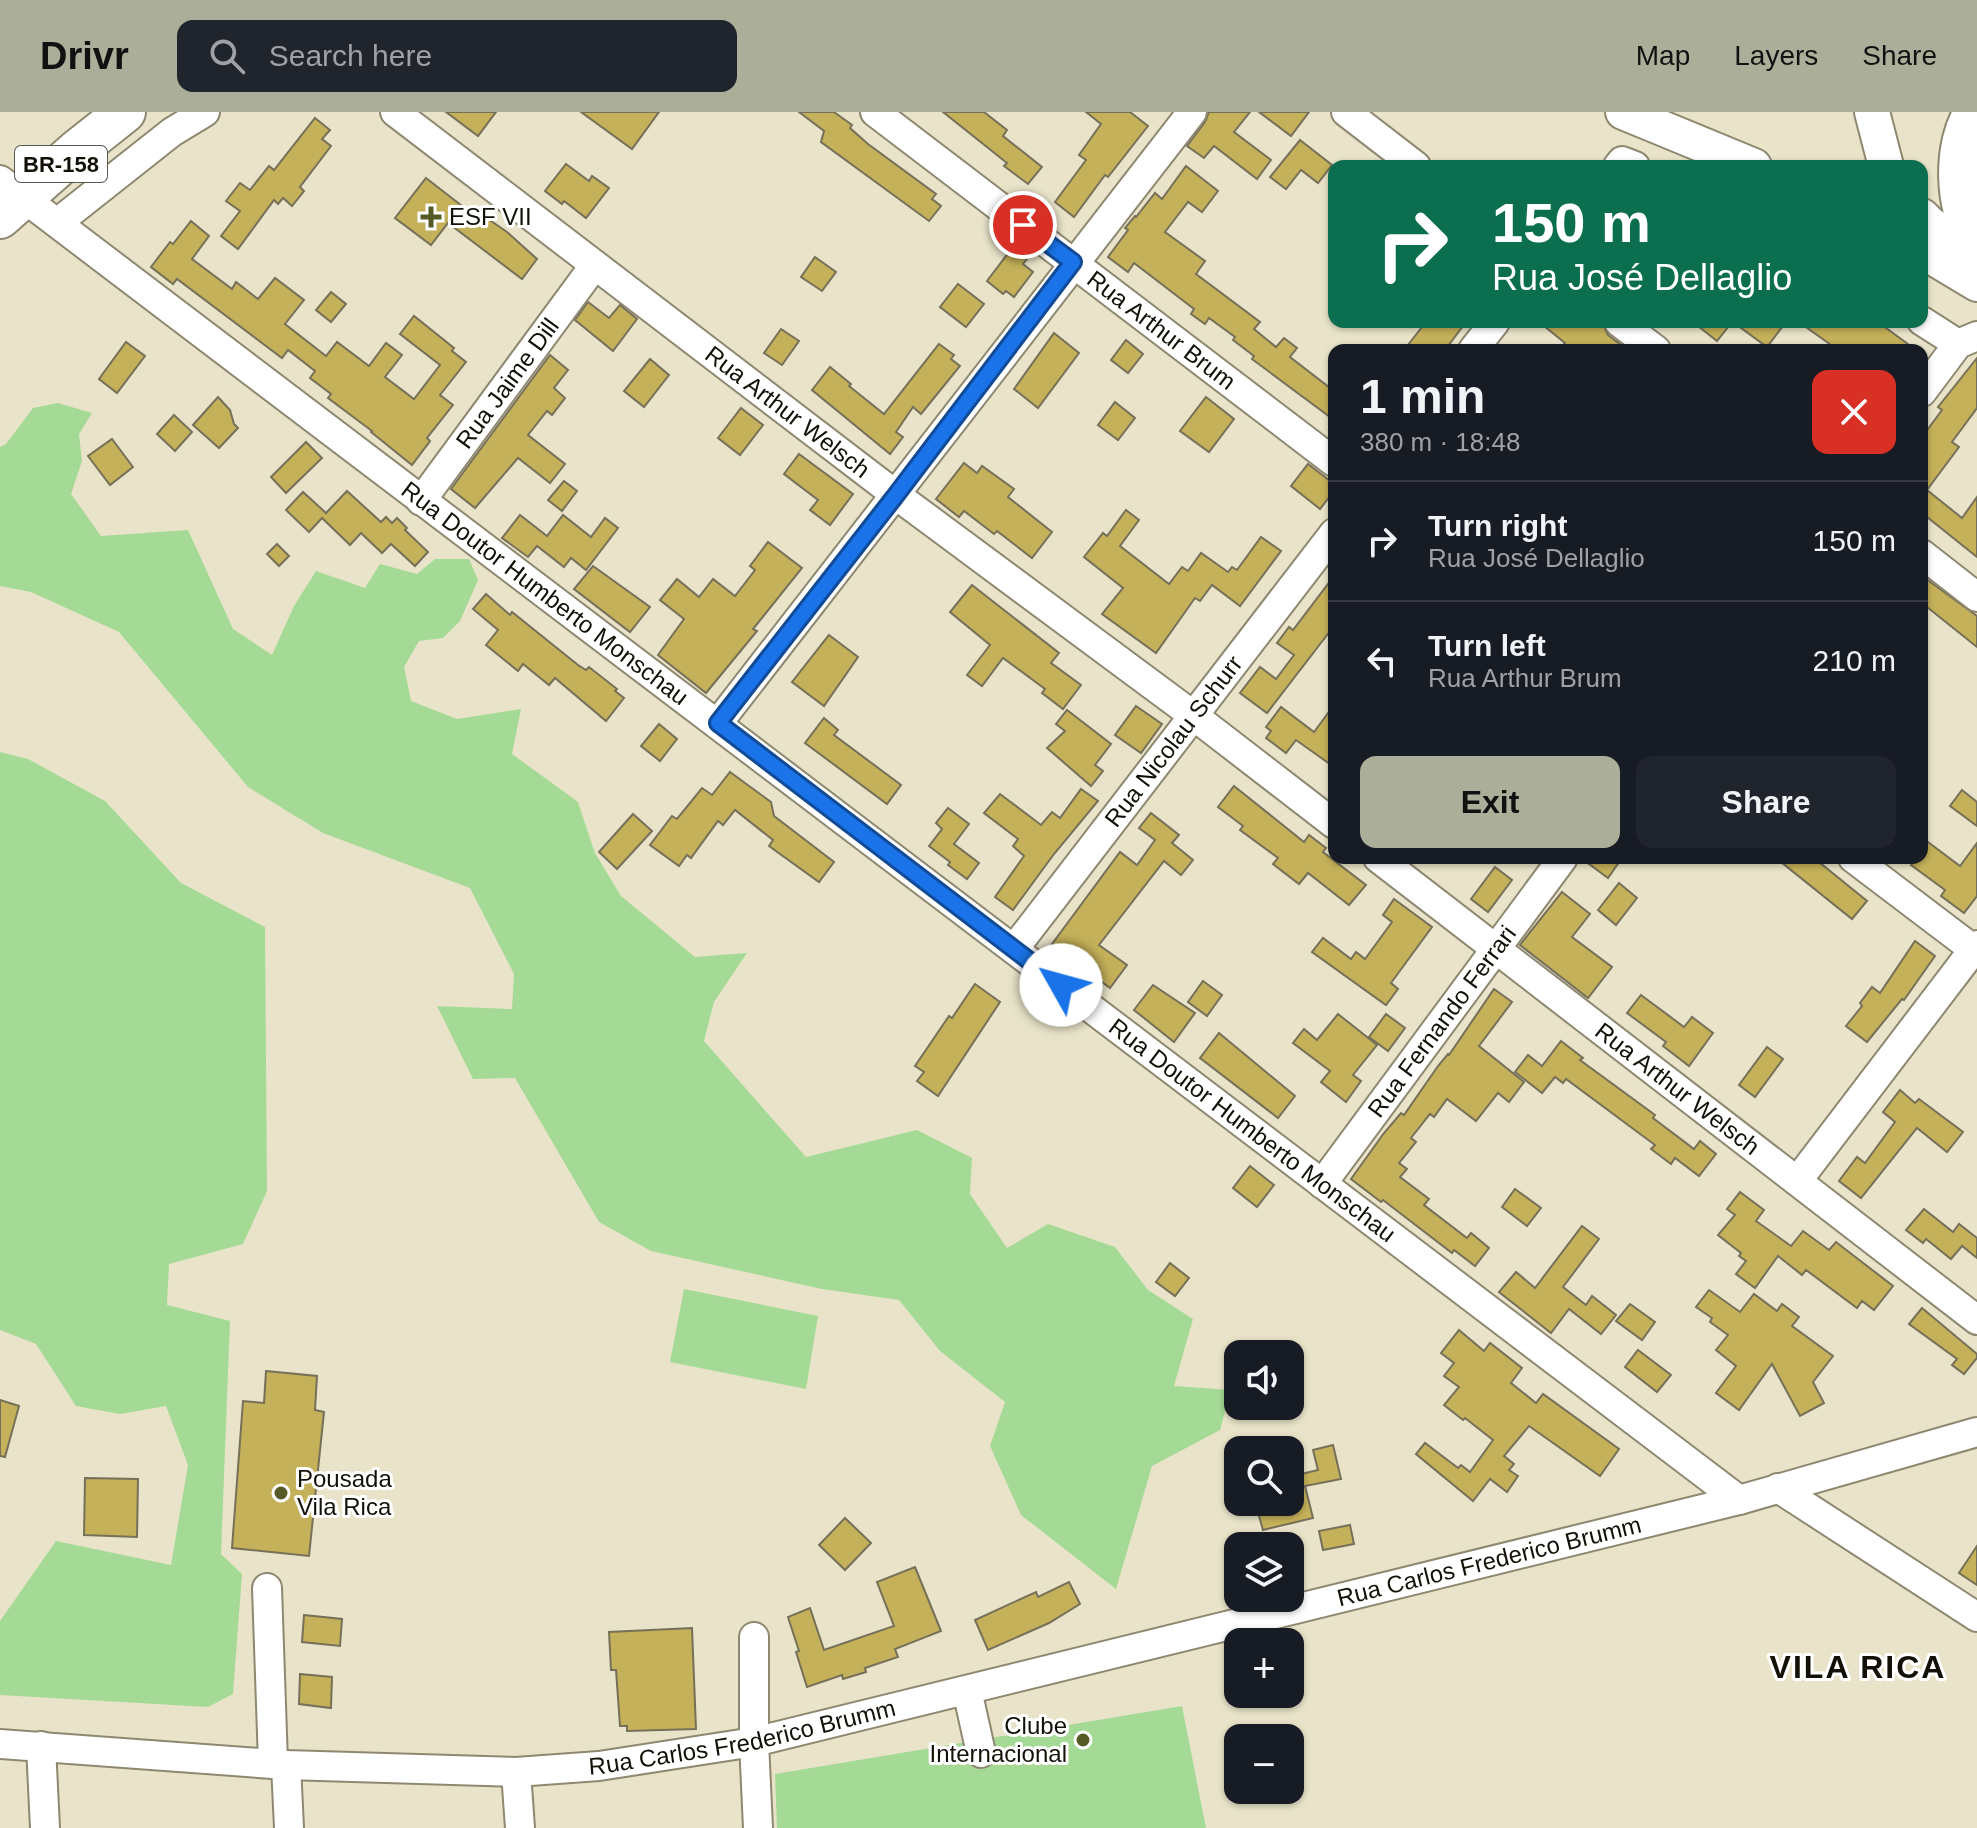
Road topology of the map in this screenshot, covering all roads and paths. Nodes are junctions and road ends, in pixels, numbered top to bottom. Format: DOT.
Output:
graph roads {
  1 [pos="125,112"];
  2 [pos="205,112"];
  3 [pos="395,112"];
  4 [pos="875,112"];
  5 [pos="1192,112"];
  6 [pos="1346,112"];
  7 [pos="1623,112"];
  8 [pos="1872,112"];
  9 [pos="1975,112"];
  10 [pos="1408,160"];
  11 [pos="1739,160"];
  12 [pos="1884,160"];
  13 [pos="7,198"];
  14 [pos="1928,222"];
  15 [pos="57,223"];
  16 [pos="1977,239"];
  17 [pos="1977,254"];
  18 [pos="1928,255"];
  19 [pos="1073,262"];
  20 [pos="594,266"];
  21 [pos="1977,284"];
  22 [pos="1928,323"];
  23 [pos="1490,328"];
  24 [pos="1627,328"];
  25 [pos="1970,338"];
  26 [pos="1478,344"];
  27 [pos="1648,344"];
  28 [pos="1928,385"];
  29 [pos="1328,457"];
  30 [pos="896,495"];
  31 [pos="421,501"];
  32 [pos="1328,541"];
  33 [pos="1928,559"];
  34 [pos="1977,597"];
  35 [pos="1194,716"];
  36 [pos="718,723"];
  37 [pos="1328,819"];
  38 [pos="1386,864"];
  39 [pos="1559,864"];
  40 [pos="1861,864"];
  41 [pos="1014,949"];
  42 [pos="1495,949"];
  43 [pos="1976,949"];
  44 [pos="1798,1180"];
  45 [pos="1322,1184"];
  46 [pos="1977,1320"];
  47 [pos="1977,1432"];
  48 [pos="1778,1488"];
  49 [pos="1739,1500"];
  50 [pos="267,1588"];
  51 [pos="1977,1617"];
  52 [pos="754,1637"];
  53 [pos="967,1690"];
  54 [pos="754,1742"];
  55 [pos="0,1744"];
  56 [pos="41,1746"];
  57 [pos="981,1753"];
  58 [pos="279,1764"];
  59 [pos="516,1772"];
  60 [pos="45,1828"];
  61 [pos="289,1828"];
  62 [pos="520,1828"];
  63 [pos="758,1828"];
  1 -- 13 [label="highway, BR-158"];
  2 -- 15 [label="street"];
  3 -- 20 [label="street, Rua Arthur Welsch"];
  4 -- 19 [label="street, Rua Arthur Brum"];
  5 -- 19 [label="street"];
  6 -- 10 [label="street"];
  7 -- 11 [label="main road"];
  8 -- 12 [label="main road"];
  9 -- 16 [label="highway"];
  13 -- 15 [label="street, Rua Doutor Humberto Monschau"];
  14 -- 17 [label="main road"];
  15 -- 31 [label="street, Rua Doutor Humberto Monschau"];
  18 -- 21 [label="main road"];
  19 -- 29 [label="street, Rua Arthur Brum"];
  19 -- 30 [label="street"];
  20 -- 30 [label="street, Rua Arthur Welsch"];
  20 -- 31 [label="street, Rua Jaime Dill"];
  22 -- 25 [label="street"];
  23 -- 26 [label="street"];
  24 -- 27 [label="street"];
  25 -- 28 [label="street"];
  30 -- 35 [label="street, Rua Arthur Welsch"];
  30 -- 36 [label="street"];
  31 -- 36 [label="street, Rua Doutor Humberto Monschau"];
  32 -- 35 [label="street, Rua Nicolau Schurr"];
  33 -- 34 [label="street"];
  35 -- 37 [label="street, Rua Arthur Welsch"];
  35 -- 41 [label="street, Rua Nicolau Schurr"];
  36 -- 41 [label="street, Rua Doutor Humberto Monschau"];
  38 -- 42 [label="street, Rua Arthur Welsch"];
  39 -- 42 [label="street, Rua Fernando Ferrari"];
  40 -- 43 [label="street"];
  41 -- 45 [label="street, Rua Doutor Humberto Monschau"];
  42 -- 44 [label="street, Rua Arthur Welsch"];
  42 -- 45 [label="street, Rua Fernando Ferrari"];
  43 -- 44 [label="street"];
  44 -- 46 [label="street, Rua Arthur Welsch"];
  45 -- 49 [label="street, Rua Doutor Humberto Monschau"];
  47 -- 48 [label="street, Rua Carlos Frederico Brumm"];
  48 -- 49 [label="street, Rua Carlos Frederico Brumm"];
  48 -- 51 [label="street"];
  49 -- 53 [label="street, Rua Carlos Frederico Brumm"];
  50 -- 58 [label="street"];
  52 -- 54 [label="street"];
  53 -- 54 [label="street, Rua Carlos Frederico Brumm"];
  53 -- 57 [label="street"];
  54 -- 59 [label="street, Rua Carlos Frederico Brumm"];
  54 -- 63 [label="street"];
  55 -- 56 [label="street, Rua Carlos Frederico Brumm"];
  56 -- 58 [label="street, Rua Carlos Frederico Brumm"];
  56 -- 60 [label="street"];
  58 -- 59 [label="street, Rua Carlos Frederico Brumm"];
  58 -- 61 [label="street"];
  59 -- 62 [label="street"];
}
